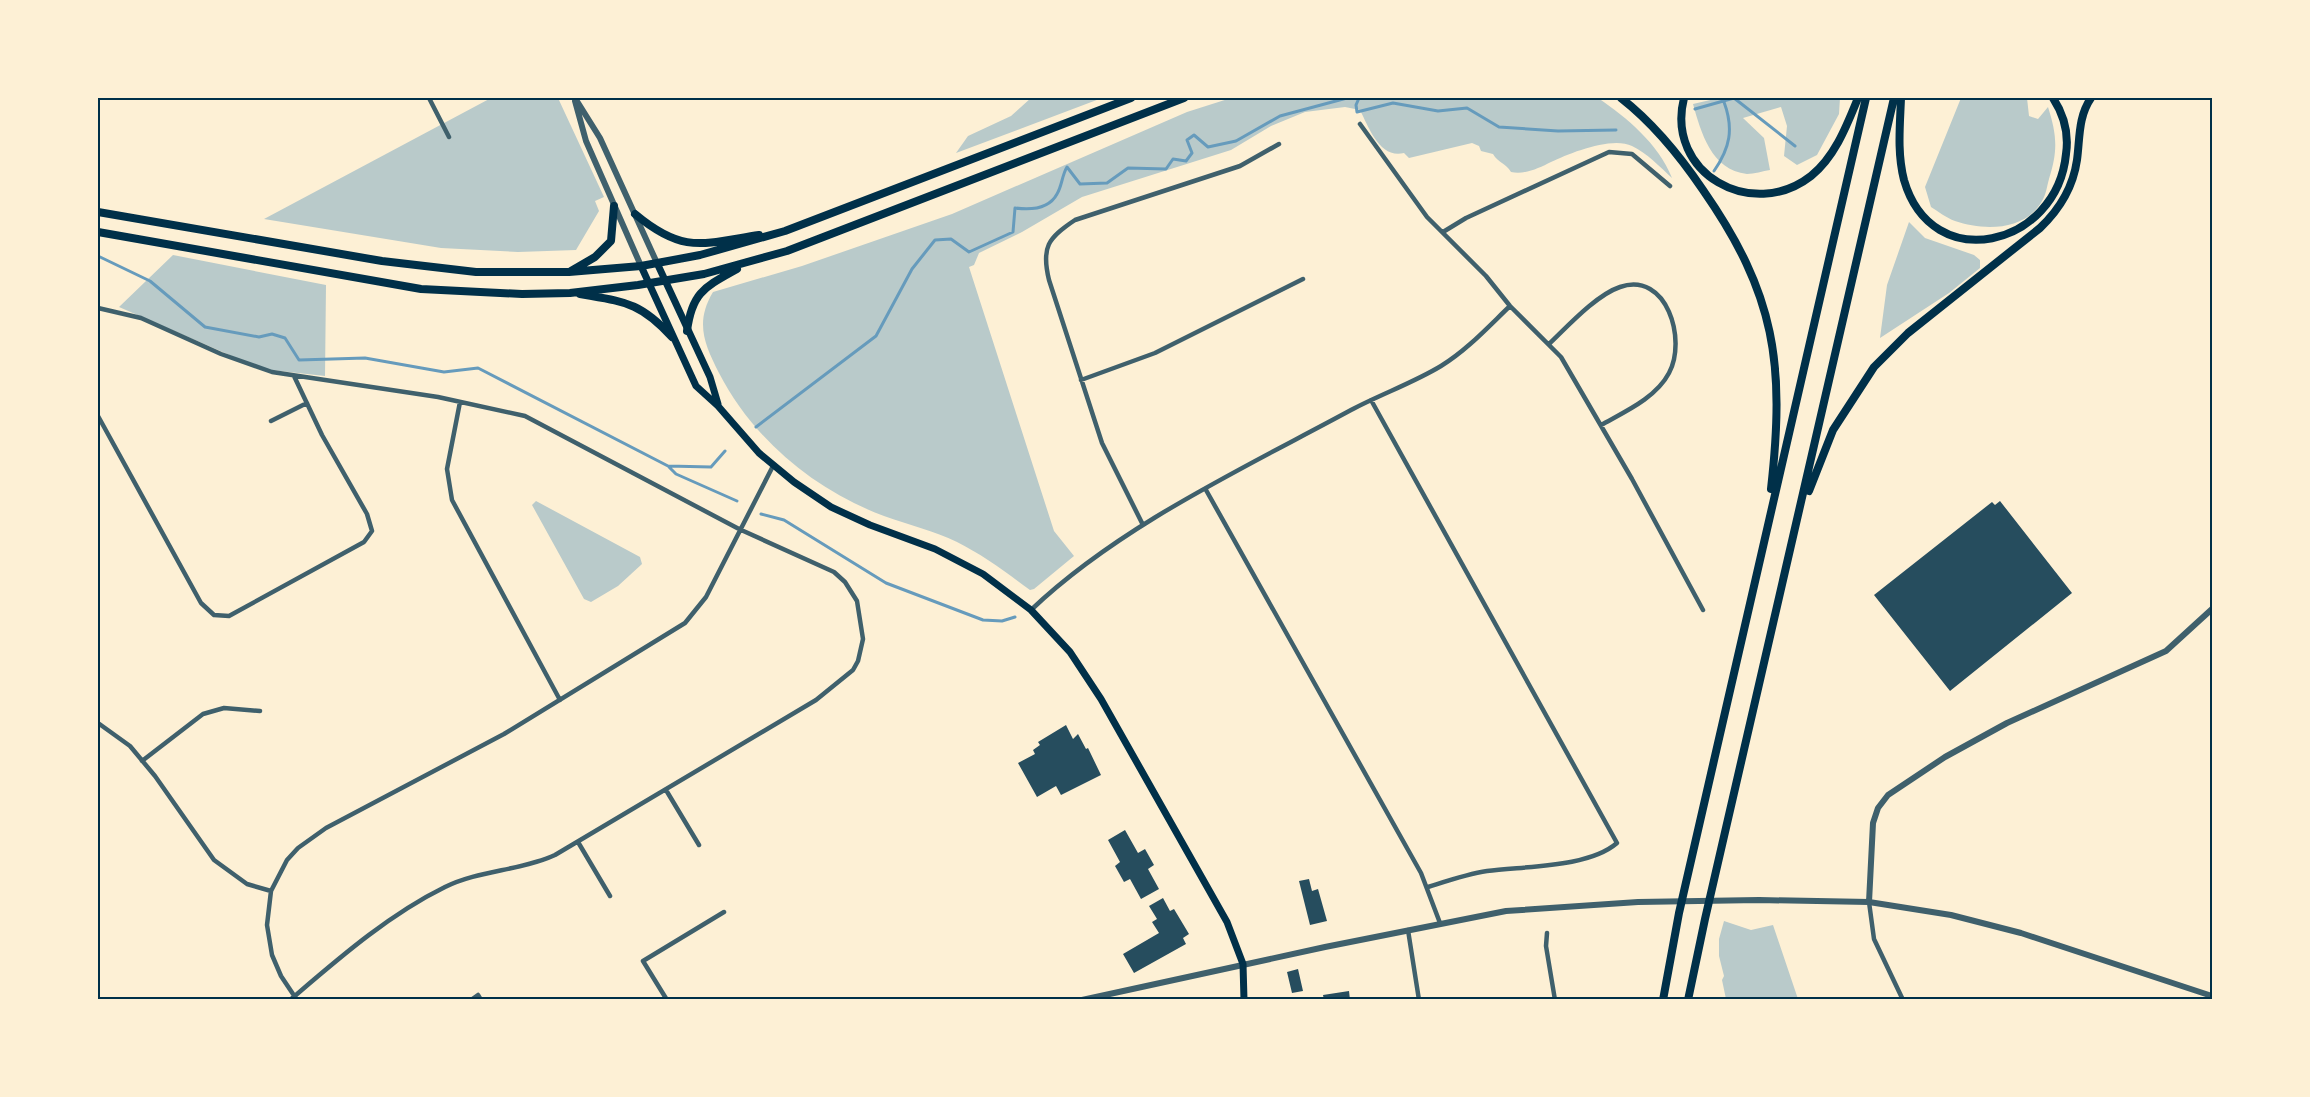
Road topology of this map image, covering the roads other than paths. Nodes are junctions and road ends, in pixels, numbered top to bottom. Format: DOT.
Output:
graph roads {
  1 [pos="429,98"];
  2 [pos="574,98"];
  3 [pos="1131,98"];
  4 [pos="1184,98"];
  5 [pos="1621,98"];
  6 [pos="1684,98"];
  7 [pos="1858,98"];
  8 [pos="1866,98"];
  9 [pos="1894,98"];
  10 [pos="1901,98"];
  11 [pos="2053,98"];
  12 [pos="2091,98"];
  13 [pos="1360,123"];
  14 [pos="449,136"];
  15 [pos="1279,144"];
  16 [pos="1670,186"];
  17 [pos="615,206"];
  18 [pos="98,212"];
  19 [pos="635,214"];
  20 [pos="784,231"];
  21 [pos="98,232"];
  22 [pos="1443,232"];
  23 [pos="657,263"];
  24 [pos="749,263"];
  25 [pos="641,266"];
  26 [pos="569,272"];
  27 [pos="1303,279"];
  28 [pos="665,282"];
  29 [pos="649,284"];
  30 [pos="570,293"];
  31 [pos="1510,306"];
  32 [pos="98,309"];
  33 [pos="687,331"];
  34 [pos="672,337"];
  35 [pos="1549,344"];
  36 [pos="294,376"];
  37 [pos="1081,380"];
  38 [pos="1371,400"];
  39 [pos="460,402"];
  40 [pos="307,403"];
  41 [pos="718,406"];
  42 [pos="98,416"];
  43 [pos="271,421"];
  44 [pos="1601,425"];
  45 [pos="773,466"];
  46 [pos="1206,490"];
  47 [pos="1797,523"];
  48 [pos="1143,525"];
  49 [pos="1767,528"];
  50 [pos="739,529"];
  51 [pos="2212,609"];
  52 [pos="1031,610"];
  53 [pos="1703,610"];
  54 [pos="560,700"];
  55 [pos="260,711"];
  56 [pos="98,723"];
  57 [pos="142,761"];
  58 [pos="666,790"];
  59 [pos="578,842"];
  60 [pos="699,845"];
  61 [pos="1428,887"];
  62 [pos="271,891"];
  63 [pos="610,896"];
  64 [pos="1869,902"];
  65 [pos="724,912"];
  66 [pos="1440,923"];
  67 [pos="1408,930"];
  68 [pos="1547,933"];
  69 [pos="1243,964"];
  70 [pos="2212,996"];
  71 [pos="480,997"];
  72 [pos="294,998"];
  73 [pos="471,999"];
  74 [pos="667,999"];
  75 [pos="1082,999"];
  76 [pos="1244,999"];
  77 [pos="1419,999"];
  78 [pos="1555,999"];
  79 [pos="1663,999"];
  80 [pos="1688,999"];
  81 [pos="1903,999"];
  1 -- 14 [label="street"];
  2 -- 17 [label="street"];
  2 -- 19 [label="street"];
  3 -- 20 [label="main road"];
  4 -- 24 [label="main road"];
  5 -- 49 [label="highway"];
  6 -- 7 [label="highway"];
  8 -- 49 [label="highway"];
  9 -- 47 [label="highway"];
  10 -- 11 [label="highway"];
  12 -- 47 [label="highway"];
  13 -- 22 [label="street"];
  15 -- 37 [label="street"];
  16 -- 22 [label="street"];
  17 -- 25 [label="street"];
  17 -- 26 [label="main road"];
  18 -- 26 [label="main road"];
  19 -- 20 [label="main road"];
  19 -- 23 [label="street"];
  20 -- 23 [label="main road"];
  21 -- 30 [label="main road"];
  22 -- 31 [label="street"];
  23 -- 25 [label="main road"];
  23 -- 28 [label="main road"];
  24 -- 28 [label="main road"];
  24 -- 33 [label="main road"];
  25 -- 26 [label="main road"];
  25 -- 29 [label="main road"];
  27 -- 37 [label="street"];
  28 -- 29 [label="main road"];
  28 -- 33 [label="main road"];
  29 -- 30 [label="main road"];
  29 -- 34 [label="main road"];
  30 -- 34 [label="main road"];
  31 -- 35 [label="street"];
  31 -- 38 [label="street"];
  32 -- 36 [label="street"];
  33 -- 41 [label="main road"];
  34 -- 41 [label="main road"];
  35 -- 44 [label="street"];
  35 -- 44 [label="street"];
  36 -- 39 [label="street"];
  36 -- 40 [label="street"];
  37 -- 48 [label="street"];
  38 -- 46 [label="street"];
  38 -- 61 [label="street"];
  39 -- 50 [label="street"];
  39 -- 54 [label="street"];
  40 -- 42 [label="street"];
  40 -- 43 [label="street"];
  41 -- 45 [label="main road"];
  44 -- 53 [label="street"];
  45 -- 50 [label="street"];
  45 -- 52 [label="main road"];
  46 -- 48 [label="street"];
  46 -- 61 [label="street"];
  47 -- 80 [label="highway"];
  48 -- 52 [label="street"];
  49 -- 79 [label="highway"];
  50 -- 54 [label="street"];
  50 -- 58 [label="street"];
  51 -- 64 [label="street"];
  52 -- 69 [label="main road"];
  54 -- 62 [label="street"];
  55 -- 57 [label="street"];
  56 -- 57 [label="street"];
  57 -- 62 [label="street"];
  58 -- 59 [label="street"];
  58 -- 60 [label="street"];
  59 -- 63 [label="street"];
  59 -- 72 [label="street"];
  61 -- 66 [label="street"];
  62 -- 72 [label="street"];
  64 -- 66 [label="street"];
  64 -- 70 [label="street"];
  64 -- 81 [label="street"];
  65 -- 74 [label="street"];
  66 -- 67 [label="street"];
  67 -- 69 [label="street"];
  67 -- 77 [label="street"];
  68 -- 78 [label="street"];
  69 -- 75 [label="street"];
  69 -- 76 [label="main road"];
  71 -- 73 [label="street"];
}
